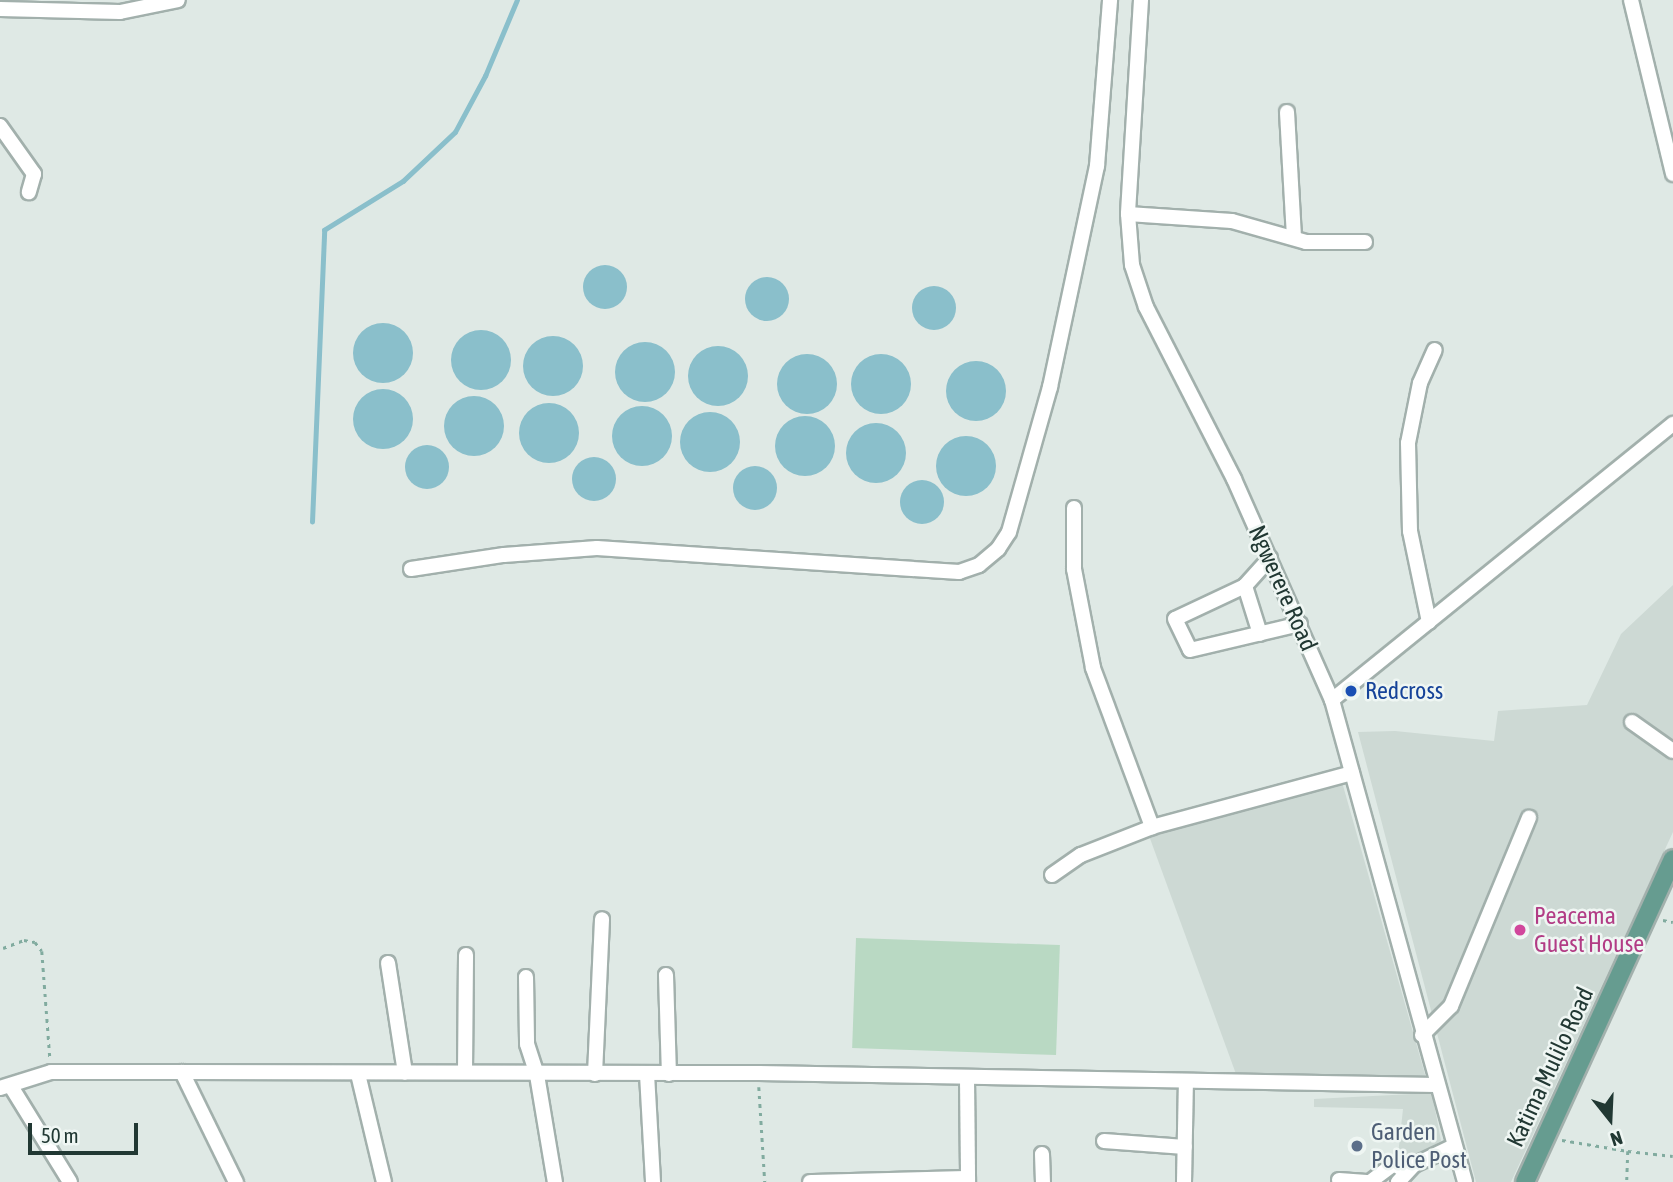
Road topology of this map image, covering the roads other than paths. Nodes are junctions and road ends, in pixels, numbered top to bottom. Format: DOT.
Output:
graph roads {
  1 [pos="178,0"];
  2 [pos="1110,0"];
  3 [pos="1141,0"];
  4 [pos="1631,0"];
  5 [pos="0,9"];
  6 [pos="1287,113"];
  7 [pos="0,126"];
  8 [pos="1673,174"];
  9 [pos="29,192"];
  10 [pos="1128,214"];
  11 [pos="1294,238"];
  12 [pos="1365,242"];
  13 [pos="1435,350"];
  14 [pos="1673,424"];
  15 [pos="1074,508"];
  16 [pos="1270,558"];
  17 [pos="411,569"];
  18 [pos="1245,586"];
  19 [pos="1429,622"];
  20 [pos="1300,624"];
  21 [pos="1260,634"];
  22 [pos="1332,700"];
  23 [pos="1632,722"];
  24 [pos="1673,751"];
  25 [pos="1352,773"];
  26 [pos="1528,818"];
  27 [pos="1152,827"];
  28 [pos="1673,859"];
  29 [pos="1052,875"];
  30 [pos="602,919"];
  31 [pos="466,956"];
  32 [pos="388,963"];
  33 [pos="666,975"];
  34 [pos="526,977"];
  35 [pos="1422,1035"];
  36 [pos="182,1072"];
  37 [pos="465,1072"];
  38 [pos="358,1073"];
  39 [pos="405,1073"];
  40 [pos="595,1074"];
  41 [pos="648,1074"];
  42 [pos="669,1074"];
  43 [pos="537,1075"];
  44 [pos="967,1077"];
  45 [pos="1186,1082"];
  46 [pos="1436,1085"];
  47 [pos="6,1088"];
  48 [pos="1104,1140"];
  49 [pos="1454,1146"];
  50 [pos="1185,1147"];
  51 [pos="1042,1154"];
  52 [pos="1403,1177"];
  53 [pos="968,1180"];
  54 [pos="1339,1180"];
  55 [pos="70,1182"];
  56 [pos="236,1182"];
  57 [pos="384,1182"];
  58 [pos="555,1182"];
  59 [pos="653,1182"];
  60 [pos="810,1182"];
  61 [pos="1043,1182"];
  62 [pos="1184,1182"];
  63 [pos="1465,1182"];
  64 [pos="1525,1182"];
  1 -- 5 [label="street"];
  2 -- 17 [label="street"];
  3 -- 10 [label="street, Ngwerere Road"];
  4 -- 8 [label="street"];
  6 -- 11 [label="street"];
  7 -- 9 [label="street"];
  10 -- 11 [label="street"];
  10 -- 16 [label="street, Ngwerere Road"];
  11 -- 12 [label="street"];
  13 -- 19 [label="street"];
  14 -- 19 [label="street"];
  15 -- 27 [label="street"];
  16 -- 18 [label="street"];
  16 -- 20 [label="street, Ngwerere Road"];
  18 -- 21 [label="street"];
  18 -- 21 [label="street"];
  19 -- 22 [label="street"];
  20 -- 21 [label="street"];
  20 -- 22 [label="street, Ngwerere Road"];
  22 -- 25 [label="street, Ngwerere Road"];
  23 -- 24 [label="street"];
  25 -- 27 [label="street"];
  25 -- 35 [label="street, Ngwerere Road"];
  26 -- 35 [label="street"];
  27 -- 29 [label="street"];
  28 -- 64 [label="main road, Katima Mulilo Road"];
  30 -- 40 [label="street"];
  31 -- 37 [label="street"];
  32 -- 39 [label="street"];
  33 -- 42 [label="street"];
  34 -- 43 [label="street"];
  35 -- 46 [label="street, Ngwerere Road"];
  36 -- 38 [label="street"];
  36 -- 47 [label="street"];
  36 -- 56 [label="street"];
  37 -- 39 [label="street"];
  37 -- 43 [label="street"];
  38 -- 39 [label="street"];
  38 -- 57 [label="street"];
  40 -- 41 [label="street"];
  40 -- 43 [label="street"];
  41 -- 42 [label="street"];
  41 -- 59 [label="street"];
  42 -- 44 [label="street"];
  43 -- 58 [label="street"];
  44 -- 45 [label="street"];
  44 -- 53 [label="street"];
  45 -- 46 [label="street"];
  45 -- 50 [label="street"];
  46 -- 49 [label="street, Ngwerere Road"];
  47 -- 55 [label="street"];
  48 -- 50 [label="street"];
  49 -- 52 [label="street"];
  49 -- 63 [label="street, Ngwerere Road"];
  50 -- 62 [label="street"];
  51 -- 61 [label="street"];
  52 -- 54 [label="street"];
  53 -- 60 [label="street"];
}
